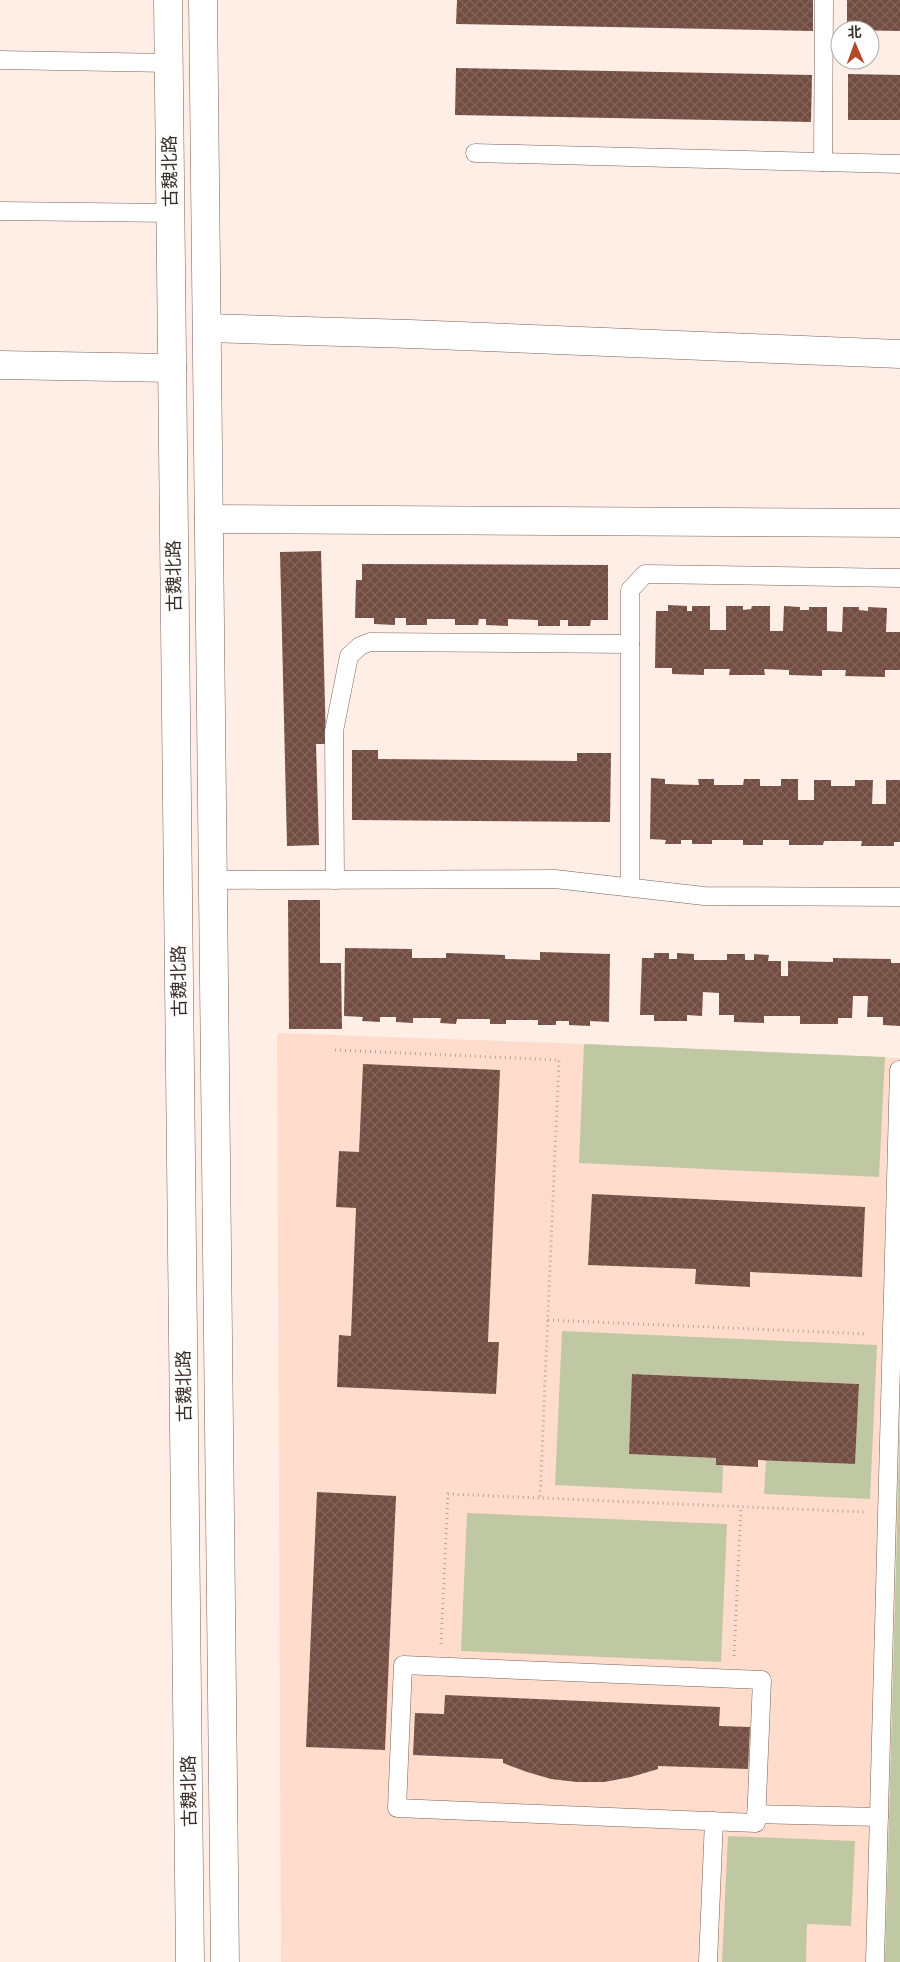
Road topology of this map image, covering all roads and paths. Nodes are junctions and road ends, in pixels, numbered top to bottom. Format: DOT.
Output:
graph roads {
  1 [pos="168,0"];
  2 [pos="203,0"];
  3 [pos="824,0"];
  4 [pos="0,60"];
  5 [pos="169,63"];
  6 [pos="475,153"];
  7 [pos="822,162"];
  8 [pos="900,164"];
  9 [pos="0,211"];
  10 [pos="170,213"];
  11 [pos="207,328"];
  12 [pos="900,354"];
  13 [pos="0,365"];
  14 [pos="172,368"];
  15 [pos="209,519"];
  16 [pos="900,523"];
  17 [pos="900,578"];
  18 [pos="630,644"];
  19 [pos="213,880"];
  20 [pos="335,880"];
  21 [pos="630,887"];
  22 [pos="900,897"];
  23 [pos="335,1050"];
  24 [pos="899,1070"];
  25 [pos="548,1320"];
  26 [pos="892,1335"];
  27 [pos="540,1498"];
  28 [pos="741,1507"];
  29 [pos="887,1513"];
  30 [pos="440,1666"];
  31 [pos="733,1678"];
  32 [pos="756,1814"];
  33 [pos="879,1817"];
  34 [pos="714,1821"];
  35 [pos="190,1962"];
  36 [pos="225,1962"];
  37 [pos="708,1962"];
  38 [pos="875,1962"];
  1 -- 5 [label="main road, 古魏北路"];
  2 -- 11 [label="main road, 古魏北路"];
  3 -- 7 [label="lane"];
  4 -- 5 [label="lane"];
  5 -- 10 [label="main road, 古魏北路"];
  6 -- 7 [label="lane"];
  7 -- 8 [label="lane"];
  9 -- 10 [label="lane"];
  10 -- 14 [label="main road, 古魏北路"];
  11 -- 12 [label="main road"];
  11 -- 15 [label="main road, 古魏北路"];
  13 -- 14 [label="main road"];
  14 -- 35 [label="main road, 古魏北路"];
  15 -- 16 [label="main road"];
  15 -- 19 [label="main road, 古魏北路"];
  17 -- 18 [label="lane"];
  18 -- 20 [label="lane"];
  18 -- 21 [label="lane"];
  19 -- 20 [label="lane"];
  19 -- 36 [label="main road, 古魏北路"];
  20 -- 21 [label="lane"];
  21 -- 22 [label="lane"];
  23 -- 25 [label="path"];
  24 -- 26 [label="lane"];
  25 -- 26 [label="path"];
  25 -- 27 [label="path"];
  26 -- 29 [label="lane"];
  27 -- 28 [label="path"];
  27 -- 30 [label="path"];
  28 -- 29 [label="path"];
  28 -- 31 [label="path"];
  29 -- 33 [label="lane"];
  30 -- 31 [label="lane"];
  30 -- 34 [label="lane"];
  31 -- 32 [label="lane"];
  32 -- 33 [label="lane"];
  32 -- 34 [label="lane"];
  33 -- 38 [label="lane"];
  34 -- 37 [label="lane"];
}
